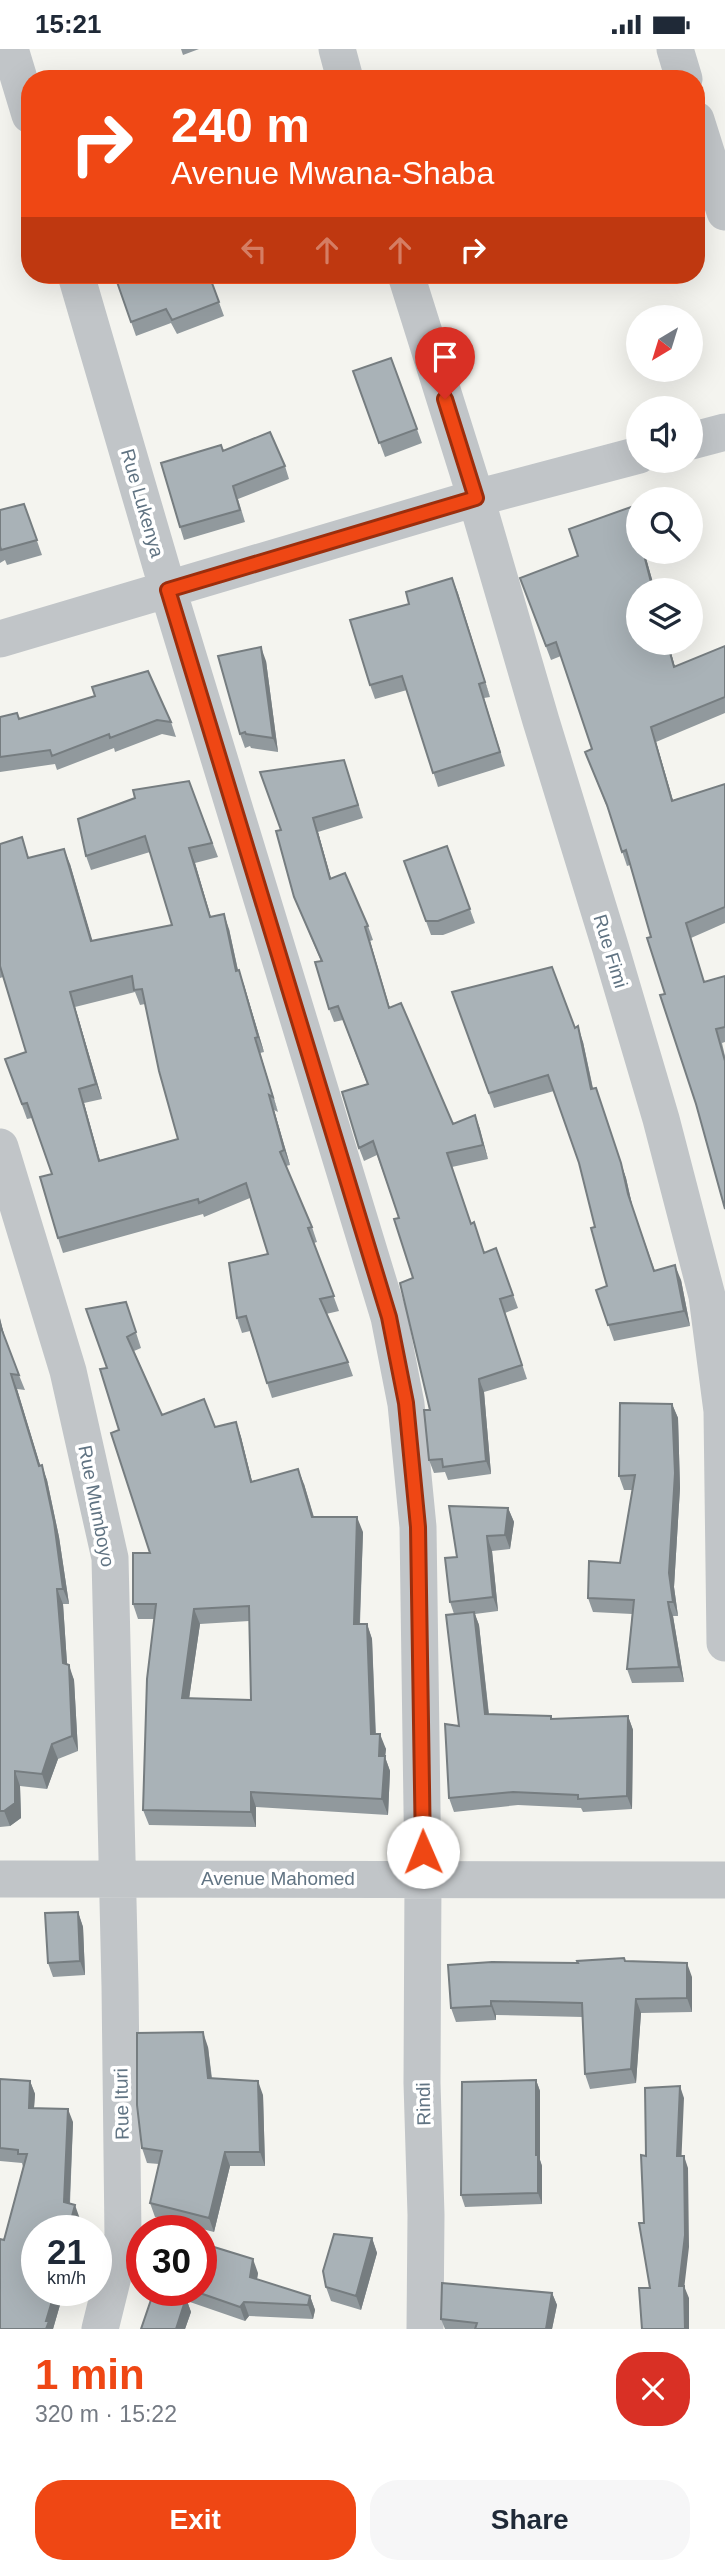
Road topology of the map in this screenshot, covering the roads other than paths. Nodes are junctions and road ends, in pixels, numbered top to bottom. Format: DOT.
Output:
graph roads {
  1 [pos="10,49"];
  2 [pos="337,49"];
  3 [pos="675,49"];
  4 [pos="343,70"];
  5 [pos="681,70"];
  6 [pos="21,85"];
  7 [pos="705,149"];
  8 [pos="725,212"];
  9 [pos="79,284"];
  10 [pos="409,284"];
  11 [pos="725,432"];
  12 [pos="703,438"];
  13 [pos="626,458"];
  14 [pos="476,498"];
  15 [pos="168,590"];
  16 [pos="0,639"];
  17 [pos="0,1147"];
  18 [pos="725,1643"];
  19 [pos="118,1877"];
  20 [pos="0,1879"];
  21 [pos="424,1879"];
  22 [pos="725,1880"];
  23 [pos="100,2329"];
  24 [pos="425,2329"];
  1 -- 6 [label="street"];
  2 -- 4 [label="street"];
  3 -- 5 [label="street"];
  7 -- 8 [label="street"];
  9 -- 15 [label="street, Rue Lukenya"];
  10 -- 14 [label="street, Rue Fimi"];
  11 -- 12 [label="street"];
  13 -- 14 [label="street"];
  14 -- 15 [label="street"];
  14 -- 18 [label="street, Rue Fimi"];
  15 -- 16 [label="street"];
  15 -- 21 [label="street, Rue Lukenya"];
  17 -- 19 [label="street, Rue Mumboyo"];
  19 -- 20 [label="street, Avenue Mahomed"];
  19 -- 21 [label="street, Avenue Mahomed"];
  19 -- 23 [label="street, Rue Ituri"];
  21 -- 22 [label="street, Avenue Mahomed"];
  21 -- 24 [label="street, Rindi"];
}
